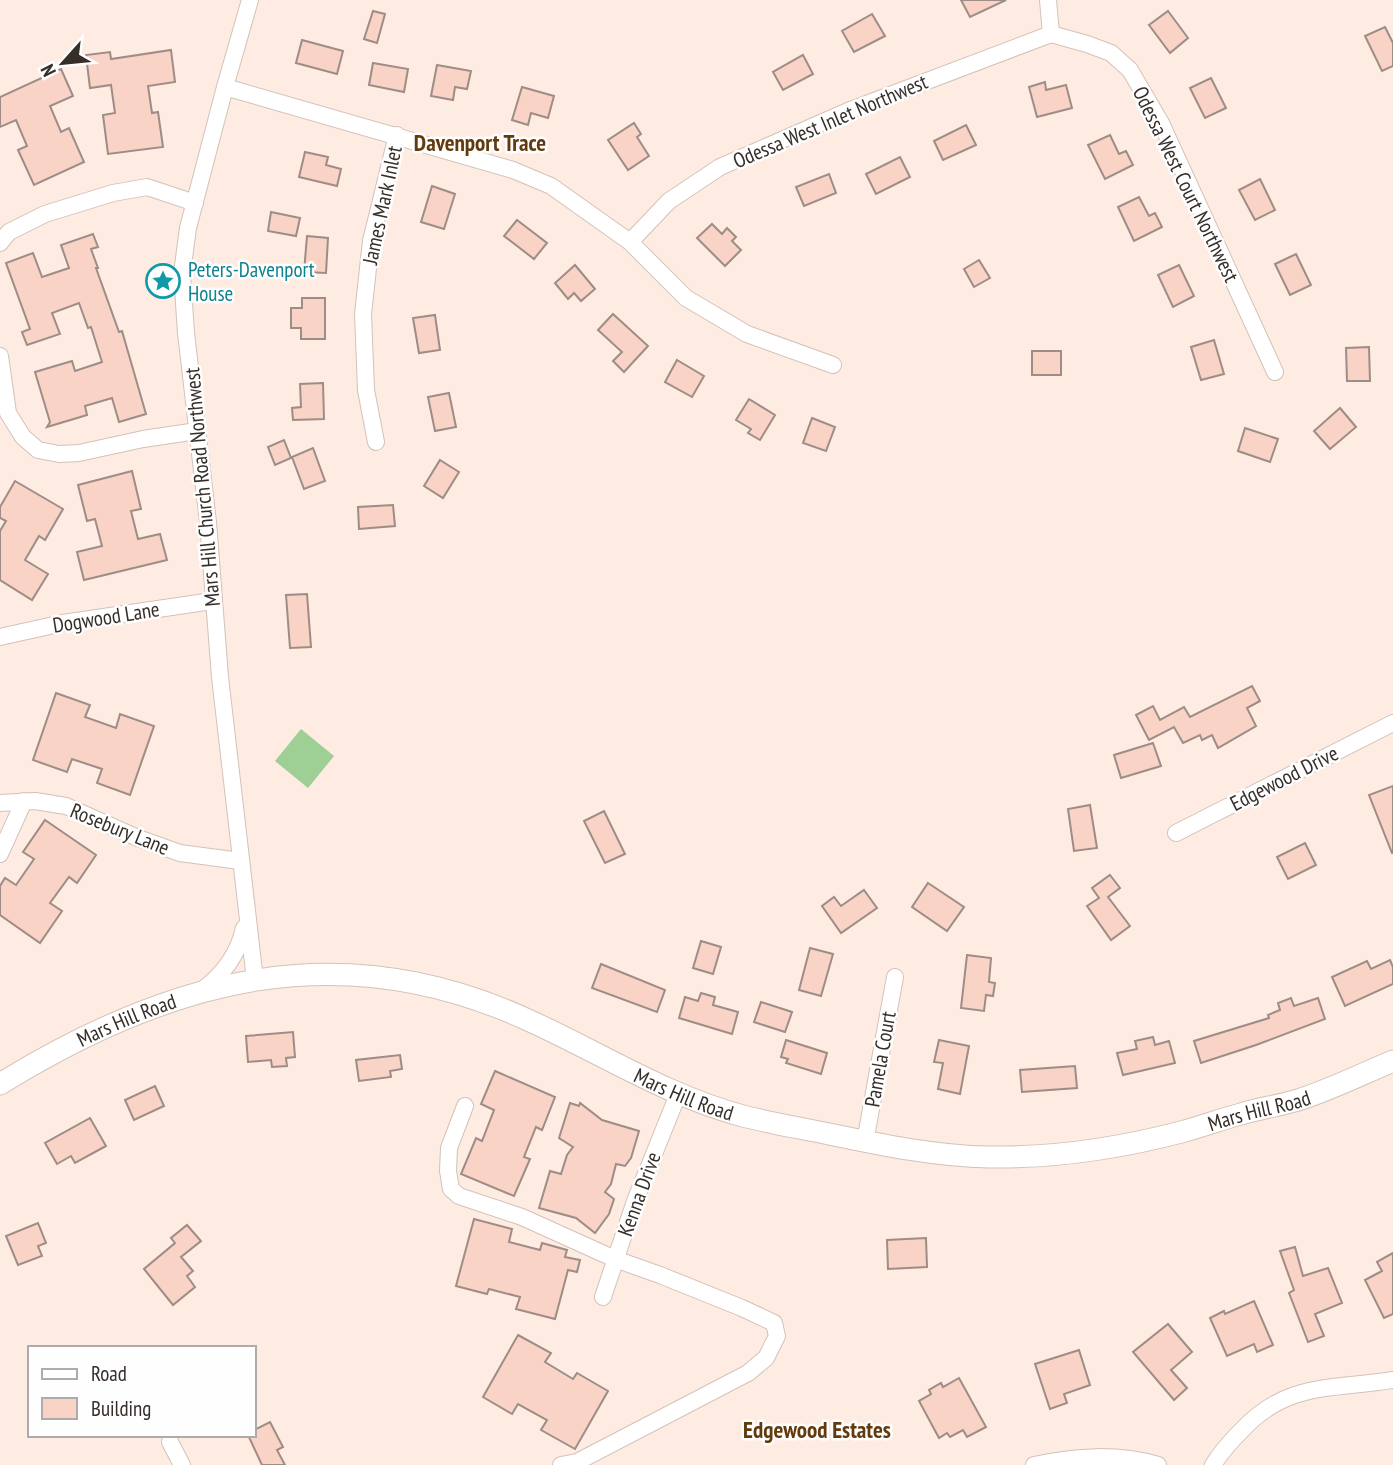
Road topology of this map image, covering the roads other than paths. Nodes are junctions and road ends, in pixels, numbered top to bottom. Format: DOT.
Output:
graph roads {
  1 [pos="250,0"];
  2 [pos="1048,0"];
  3 [pos="1051,34"];
  4 [pos="225,87"];
  5 [pos="397,135"];
  6 [pos="195,203"];
  7 [pos="0,243"];
  8 [pos="630,243"];
  9 [pos="0,356"];
  10 [pos="833,365"];
  11 [pos="1275,372"];
  12 [pos="198,431"];
  13 [pos="376,442"];
  14 [pos="212,601"];
  15 [pos="0,637"];
  16 [pos="1393,723"];
  17 [pos="24,801"];
  18 [pos="0,803"];
  19 [pos="1176,833"];
  20 [pos="0,853"];
  21 [pos="240,861"];
  22 [pos="247,915"];
  23 [pos="895,977"];
  24 [pos="255,980"];
  25 [pos="199,992"];
  26 [pos="1393,1062"];
  27 [pos="0,1083"];
  28 [pos="679,1092"];
  29 [pos="465,1106"];
  30 [pos="865,1142"];
  31 [pos="615,1259"];
  32 [pos="603,1297"];
  33 [pos="1393,1380"];
  34 [pos="170,1442"];
  35 [pos="182,1465"];
  36 [pos="561,1465"];
  37 [pos="1034,1465"];
  38 [pos="1158,1465"];
  39 [pos="1213,1465"];
  1 -- 4 [label="street, Mars Hill Church Road Northwest"];
  2 -- 3 [label="street"];
  3 -- 8 [label="street, Odessa West Inlet Northwest"];
  3 -- 11 [label="street, Odessa West Court Northwest"];
  4 -- 5 [label="street"];
  4 -- 6 [label="street, Mars Hill Church Road Northwest"];
  5 -- 8 [label="street"];
  5 -- 13 [label="street, James Mark Inlet"];
  6 -- 7 [label="street"];
  6 -- 12 [label="street, Mars Hill Church Road Northwest"];
  8 -- 10 [label="street"];
  9 -- 12 [label="street"];
  12 -- 14 [label="street, Mars Hill Church Road Northwest"];
  14 -- 15 [label="street, Dogwood Lane"];
  14 -- 21 [label="street, Mars Hill Church Road Northwest"];
  16 -- 19 [label="street, Edgewood Drive"];
  17 -- 18 [label="street, Rosebury Lane"];
  17 -- 20 [label="street"];
  17 -- 21 [label="street, Rosebury Lane"];
  21 -- 22 [label="street, Mars Hill Church Road Northwest"];
  22 -- 24 [label="street, Mars Hill Church Road Northwest"];
  22 -- 25 [label="street"];
  23 -- 30 [label="street, Pamela Court"];
  24 -- 25 [label="main road, Mars Hill Road"];
  24 -- 28 [label="main road, Mars Hill Road"];
  25 -- 27 [label="main road, Mars Hill Road"];
  26 -- 30 [label="main road, Mars Hill Road"];
  28 -- 30 [label="main road, Mars Hill Road"];
  28 -- 31 [label="street, Kenna Drive"];
  29 -- 31 [label="street"];
  31 -- 32 [label="street, Kenna Drive"];
  31 -- 36 [label="street"];
  33 -- 39 [label="street"];
  34 -- 35 [label="street"];
  37 -- 38 [label="street"];
}
